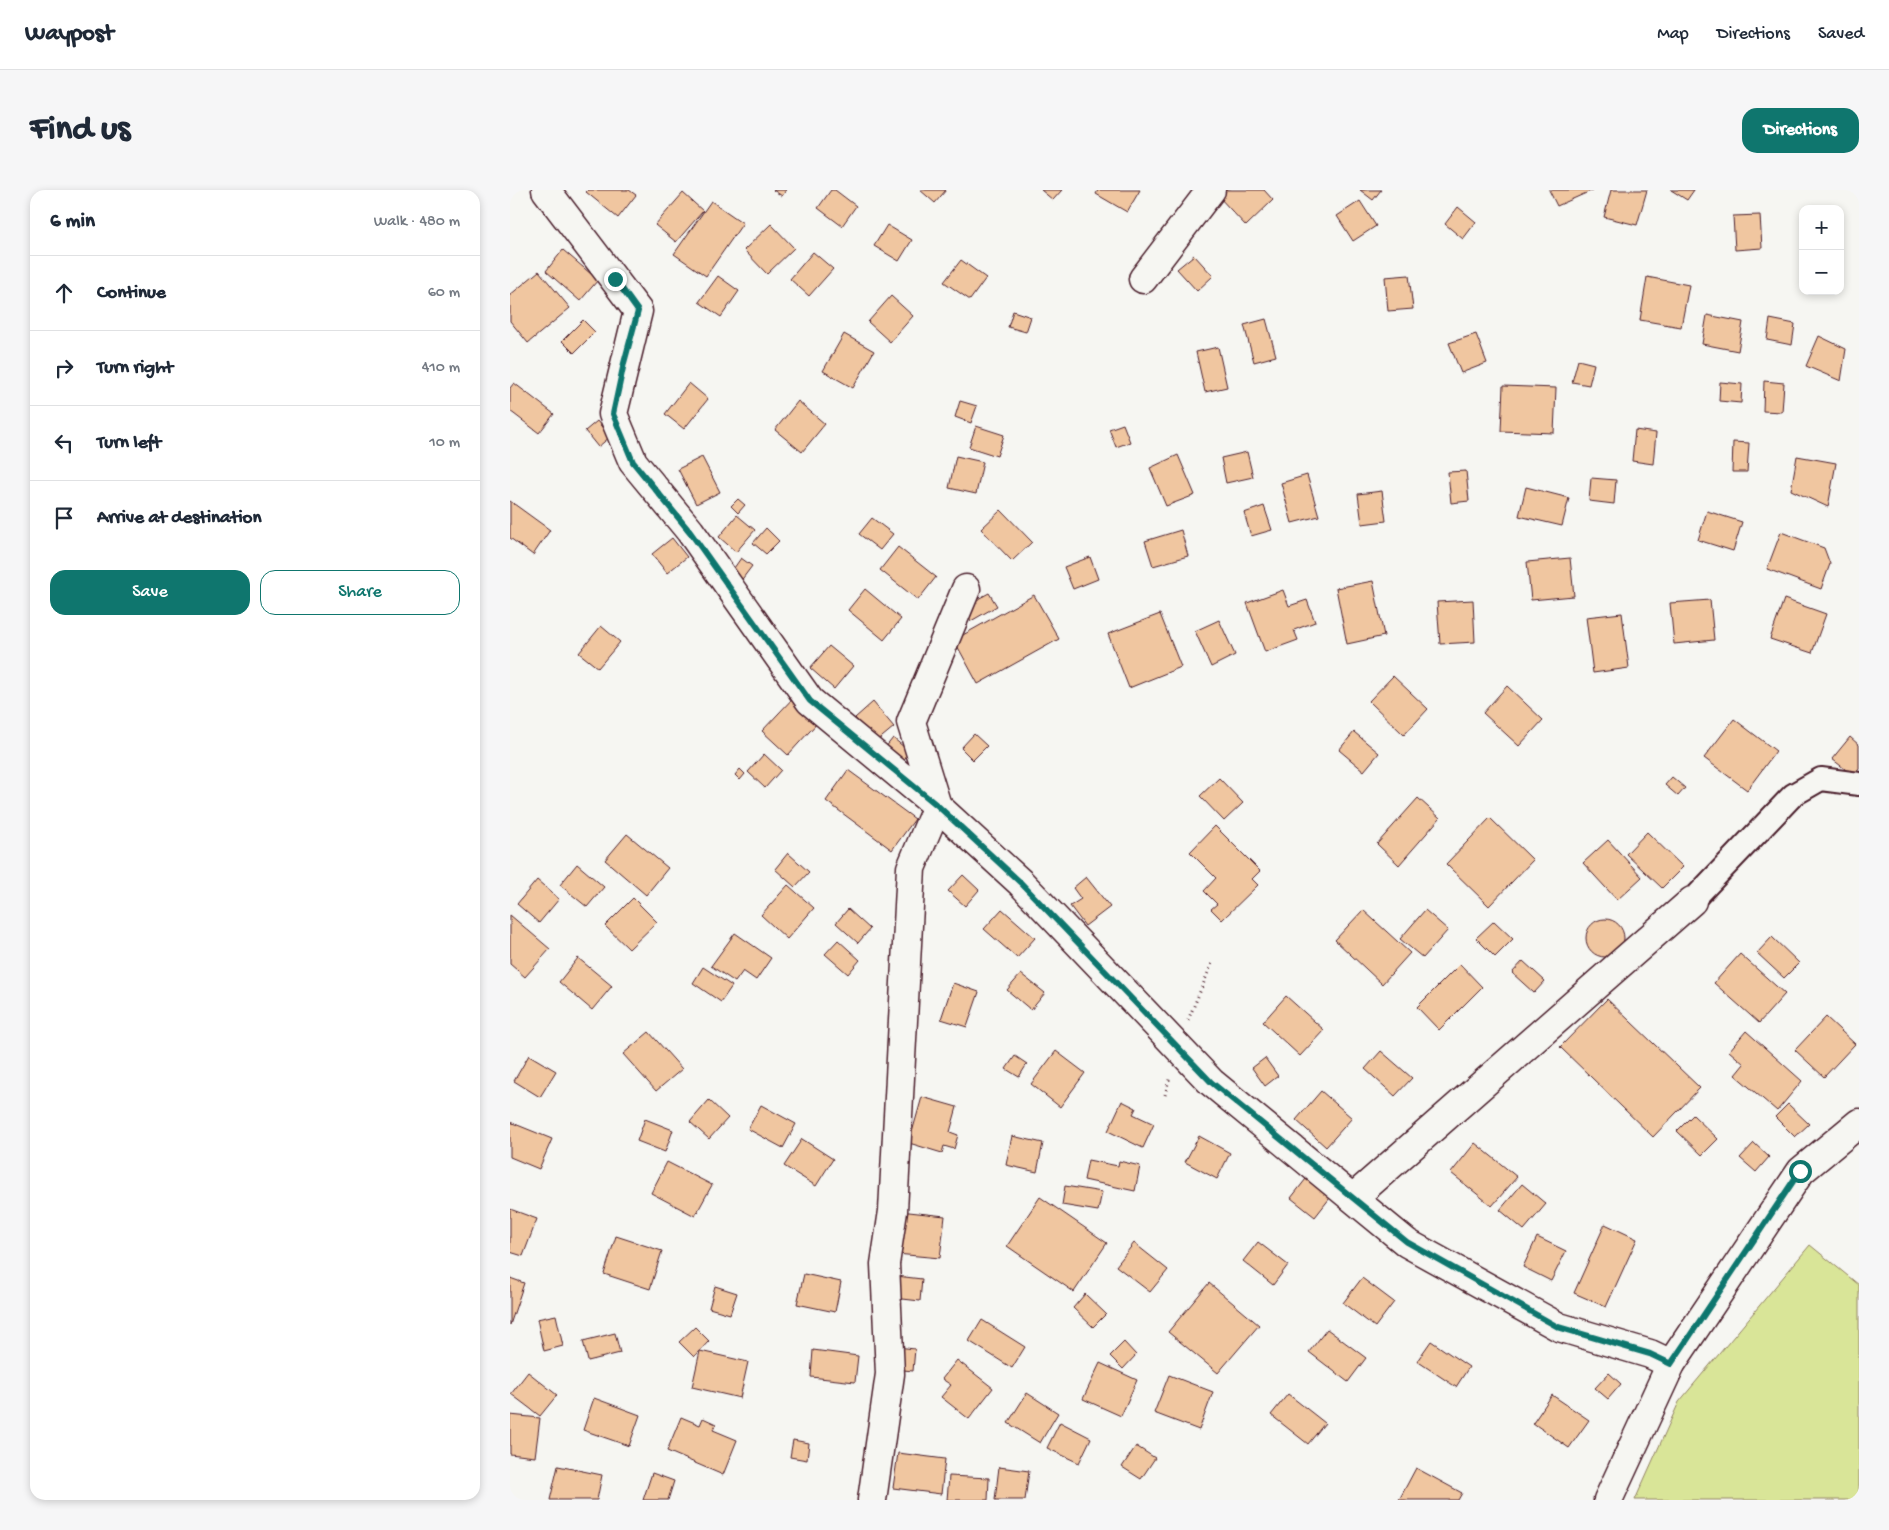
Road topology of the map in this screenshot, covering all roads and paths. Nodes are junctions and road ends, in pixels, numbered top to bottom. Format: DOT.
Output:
graph roads {
  1 [pos="546,190"];
  2 [pos="1211,190"];
  3 [pos="1143,278"];
  4 [pos="966,590"];
  5 [pos="1859,784"];
  6 [pos="938,806"];
  7 [pos="1692,901"];
  8 [pos="1859,1123"];
  9 [pos="1353,1198"];
  10 [pos="1671,1364"];
  11 [pos="872,1500"];
  12 [pos="1608,1500"];
  1 -- 6 [label="street"];
  2 -- 3 [label="street"];
  4 -- 6 [label="street"];
  5 -- 7 [label="street"];
  6 -- 9 [label="street"];
  6 -- 11 [label="street"];
  7 -- 9 [label="street"];
  8 -- 10 [label="street"];
  9 -- 10 [label="street"];
  10 -- 12 [label="street"];
}
